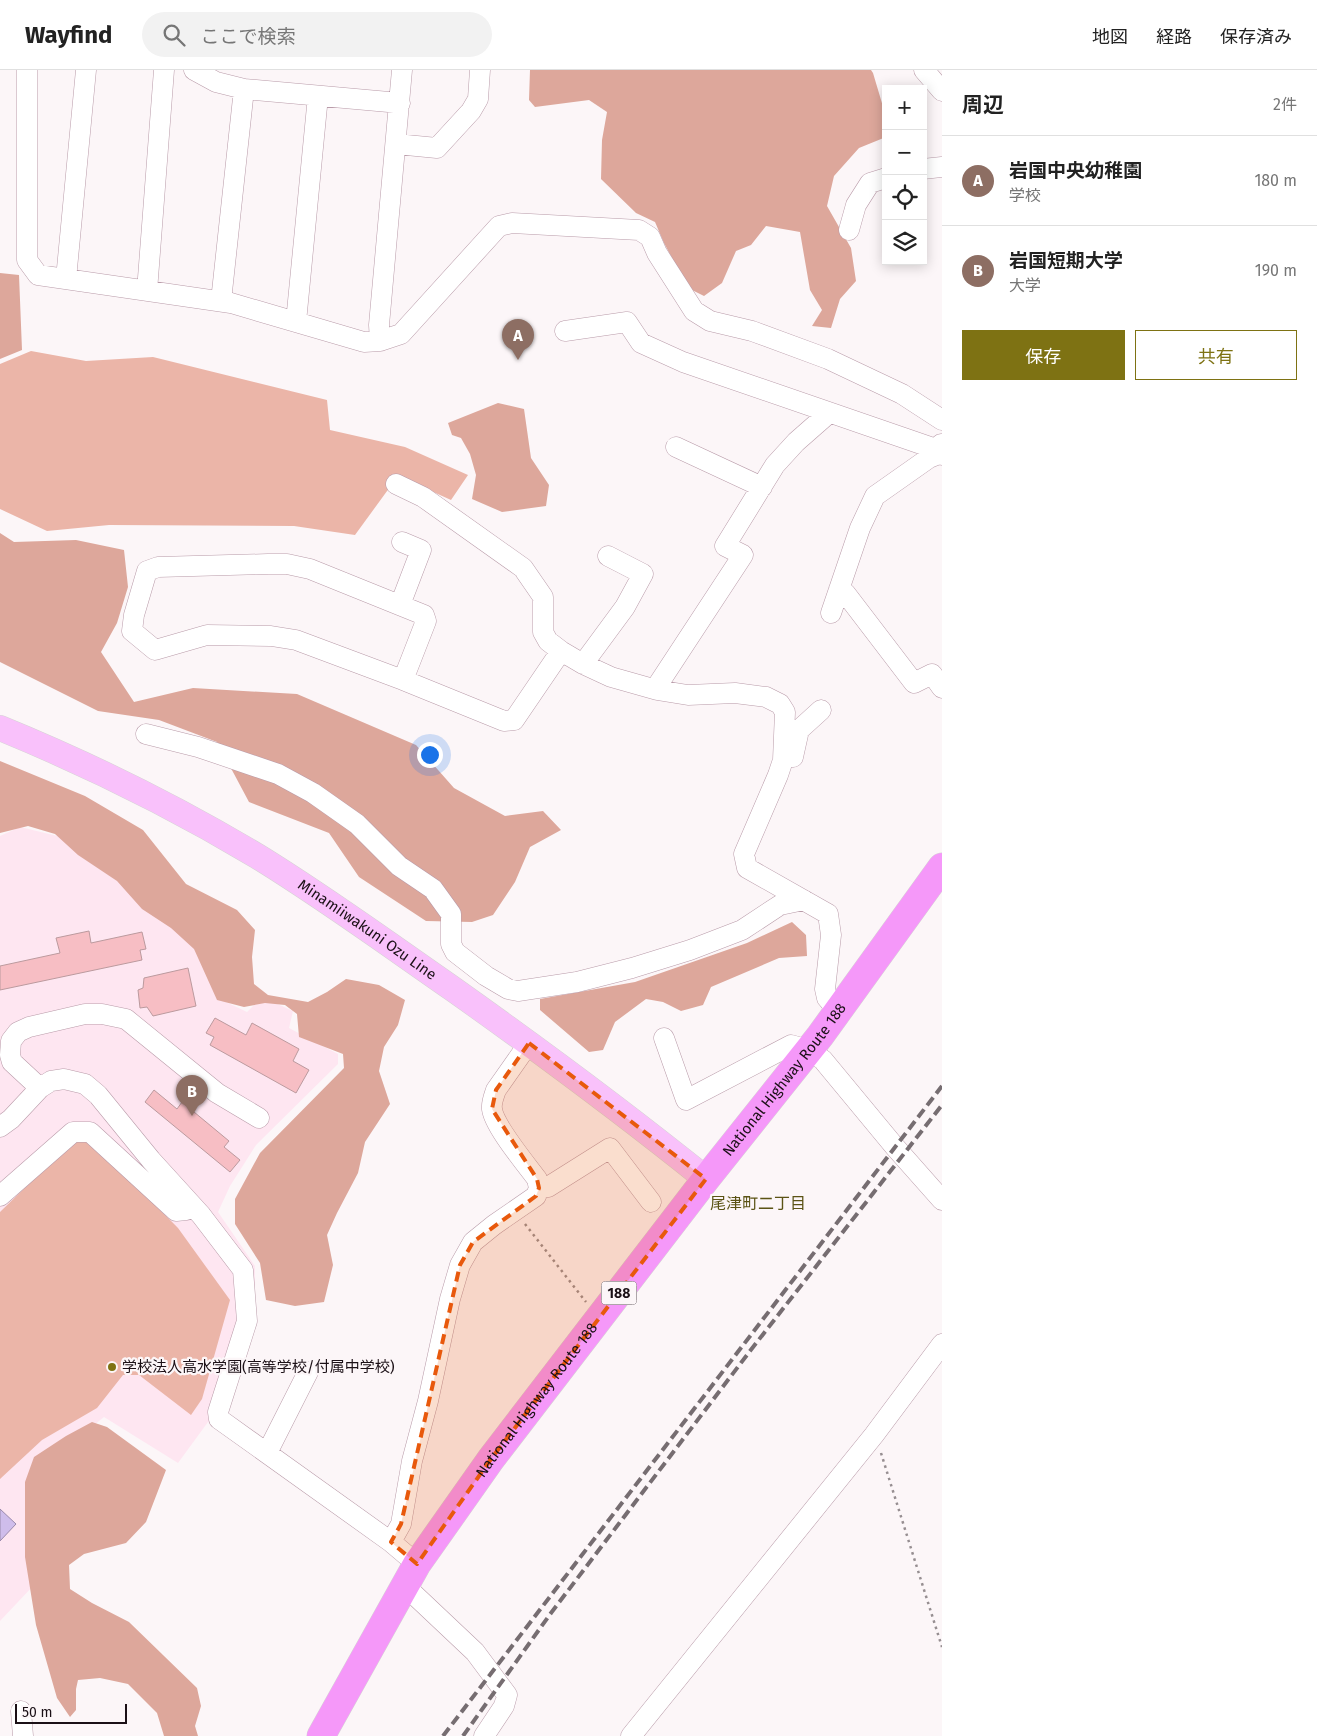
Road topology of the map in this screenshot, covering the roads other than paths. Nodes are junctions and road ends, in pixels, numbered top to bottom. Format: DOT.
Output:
graph roads {
  1 [pos="27,70"];
  2 [pos="86,70"];
  3 [pos="164,70"];
  4 [pos="194,70"];
  5 [pos="402,70"];
  6 [pos="480,70"];
  7 [pos="924,70"];
  8 [pos="244,89"];
  9 [pos="942,92"];
  10 [pos="318,96"];
  11 [pos="400,103"];
  12 [pos="396,144"];
  13 [pos="942,167"];
  14 [pos="927,169"];
  15 [pos="882,179"];
  16 [pos="849,230"];
  17 [pos="66,280"];
  18 [pos="147,291"];
  19 [pos="220,302"];
  20 [pos="296,322"];
  21 [pos="565,331"];
  22 [pos="380,342"];
  23 [pos="829,413"];
  24 [pos="942,420"];
  25 [pos="676,447"];
  26 [pos="941,449"];
  27 [pos="396,484"];
  28 [pos="762,486"];
  29 [pos="402,542"];
  30 [pos="608,556"];
  31 [pos="839,588"];
  32 [pos="400,604"];
  33 [pos="830,612"];
  34 [pos="561,651"];
  35 [pos="583,664"];
  36 [pos="403,680"];
  37 [pos="942,688"];
  38 [pos="657,690"];
  39 [pos="821,710"];
  40 [pos="0,728"];
  41 [pos="146,734"];
  42 [pos="778,775"];
  43 [pos="942,867"];
  44 [pos="804,900"];
  45 [pos="838,1011"];
  46 [pos="664,1038"];
  47 [pos="529,1043"];
  48 [pos="809,1050"];
  49 [pos="40,1088"];
  50 [pos="259,1118"];
  51 [pos="0,1127"];
  52 [pos="706,1179"];
  53 [pos="539,1188"];
  54 [pos="0,1196"];
  55 [pos="942,1200"];
  56 [pos="651,1202"];
  57 [pos="191,1205"];
  58 [pos="942,1344"];
  59 [pos="308,1372"];
  60 [pos="267,1453"];
  61 [pos="391,1542"];
  62 [pos="411,1575"];
  63 [pos="21,1711"];
  64 [pos="22,1736"];
  65 [pos="321,1736"];
  66 [pos="484,1736"];
  67 [pos="630,1736"];
  1 -- 17 [label="street"];
  2 -- 17 [label="street"];
  3 -- 18 [label="street"];
  4 -- 8 [label="street"];
  5 -- 11 [label="street"];
  6 -- 12 [label="street"];
  7 -- 9 [label="street"];
  8 -- 10 [label="street"];
  8 -- 19 [label="street"];
  10 -- 11 [label="street"];
  10 -- 20 [label="street"];
  11 -- 12 [label="street"];
  12 -- 22 [label="street"];
  13 -- 14 [label="street"];
  15 -- 16 [label="street"];
  17 -- 18 [label="street"];
  18 -- 19 [label="street"];
  19 -- 20 [label="street"];
  20 -- 22 [label="street"];
  21 -- 23 [label="street"];
  22 -- 24 [label="street"];
  23 -- 26 [label="street"];
  23 -- 28 [label="street"];
  25 -- 28 [label="street"];
  26 -- 31 [label="street"];
  27 -- 34 [label="street"];
  28 -- 38 [label="street"];
  29 -- 32 [label="street"];
  30 -- 35 [label="street"];
  31 -- 33 [label="street"];
  31 -- 37 [label="street"];
  32 -- 36 [label="street"];
  32 -- 36 [label="street"];
  34 -- 35 [label="street"];
  34 -- 36 [label="street"];
  35 -- 38 [label="street"];
  38 -- 42 [label="street"];
  39 -- 42 [label="street"];
  40 -- 47 [label="main road, Minamiiwakuni Ozu Line"];
  41 -- 44 [label="street"];
  42 -- 44 [label="street"];
  43 -- 45 [label="highway, National Highway Route 188 / 188"];
  44 -- 45 [label="street"];
  45 -- 48 [label="highway, National Highway Route 188 / 188"];
  46 -- 48 [label="street"];
  47 -- 52 [label="main road, Minamiiwakuni Ozu Line"];
  47 -- 53 [label="street"];
  48 -- 52 [label="highway, National Highway Route 188 / 188"];
  48 -- 55 [label="street"];
  49 -- 50 [label="street"];
  49 -- 51 [label="street"];
  49 -- 57 [label="street"];
  52 -- 62 [label="highway, National Highway Route 188 / 188"];
  53 -- 56 [label="street"];
  53 -- 61 [label="street"];
  54 -- 57 [label="street"];
  57 -- 60 [label="street"];
  58 -- 67 [label="street"];
  59 -- 60 [label="street"];
  60 -- 61 [label="street"];
  61 -- 62 [label="street"];
  62 -- 65 [label="highway, National Highway Route 188 / 188"];
  62 -- 66 [label="street"];
  63 -- 64 [label="street"];
}
